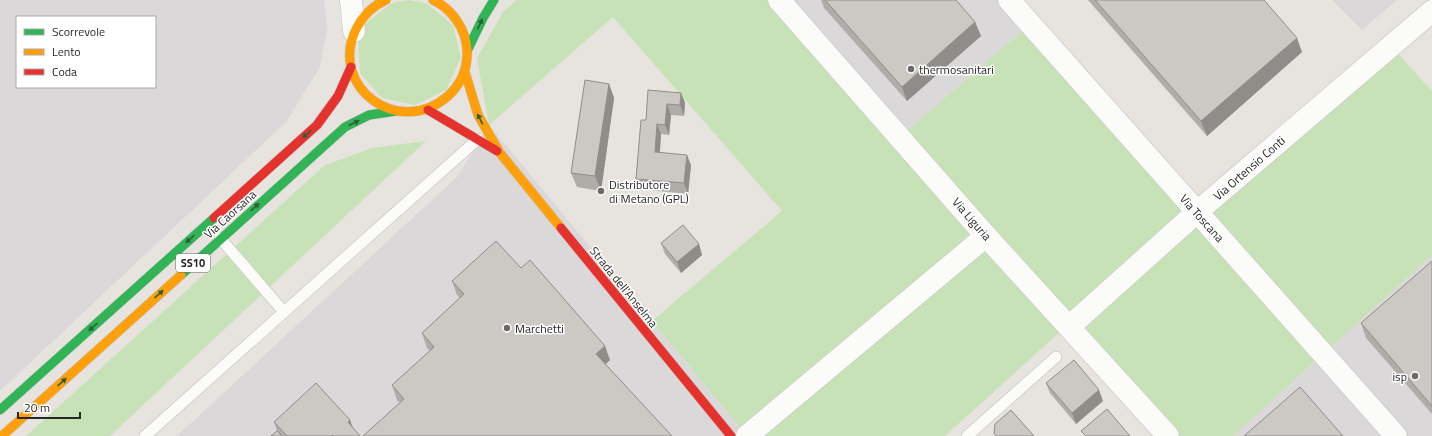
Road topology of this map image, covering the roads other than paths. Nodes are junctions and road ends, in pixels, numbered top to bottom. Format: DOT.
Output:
graph roads {
  1 [pos="351,0"];
  2 [pos="386,0"];
  3 [pos="433,0"];
  4 [pos="494,0"];
  5 [pos="779,0"];
  6 [pos="1009,0"];
  7 [pos="1432,11"];
  8 [pos="354,32"];
  9 [pos="468,49"];
  10 [pos="351,67"];
  11 [pos="465,72"];
  12 [pos="428,110"];
  13 [pos="396,112"];
  14 [pos="478,139"];
  15 [pos="500,153"];
  16 [pos="1197,212"];
  17 [pos="986,236"];
  18 [pos="220,238"];
  19 [pos="284,312"];
  20 [pos="1069,327"];
  21 [pos="1056,357"];
  22 [pos="0,410"];
  23 [pos="2,436"];
  24 [pos="145,436"];
  25 [pos="731,436"];
  26 [pos="747,436"];
  27 [pos="967,436"];
  28 [pos="1168,436"];
  29 [pos="1396,436"];
  1 -- 8 [label="street"];
  2 -- 8 [label="main road, SS10"];
  3 -- 9 [label="main road, SS10"];
  9 -- 4 [label="main road, SS10, one-way"];
  5 -- 17 [label="street, Via Liguria"];
  6 -- 16 [label="street, Via Toscana"];
  7 -- 16 [label="street, Via Ortensio Conti"];
  8 -- 10 [label="main road, SS10"];
  9 -- 11 [label="main road, SS10"];
  10 -- 13 [label="main road, SS10"];
  10 -- 22 [label="main road, Via Caorsana / SS10, one-way"];
  11 -- 12 [label="main road, SS10"];
  15 -- 11 [label="main road, Strada dell'Anselma, one-way"];
  12 -- 13 [label="main road, SS10"];
  12 -- 14 [label="main road, Strada dell'Anselma"];
  18 -- 13 [label="main road, Via Caorsana / SS10, one-way"];
  14 -- 15 [label="main road, Strada dell'Anselma"];
  14 -- 19 [label="lane"];
  15 -- 25 [label="main road, Strada dell'Anselma"];
  16 -- 20 [label="street, Via Ortensio Conti"];
  16 -- 29 [label="street, Via Toscana"];
  17 -- 20 [label="street, Via Liguria"];
  17 -- 26 [label="street"];
  18 -- 19 [label="lane"];
  23 -- 18 [label="main road, Via Caorsana / SS10, one-way"];
  19 -- 24 [label="lane"];
  20 -- 28 [label="street, Via Liguria"];
  21 -- 27 [label="lane"];
}
